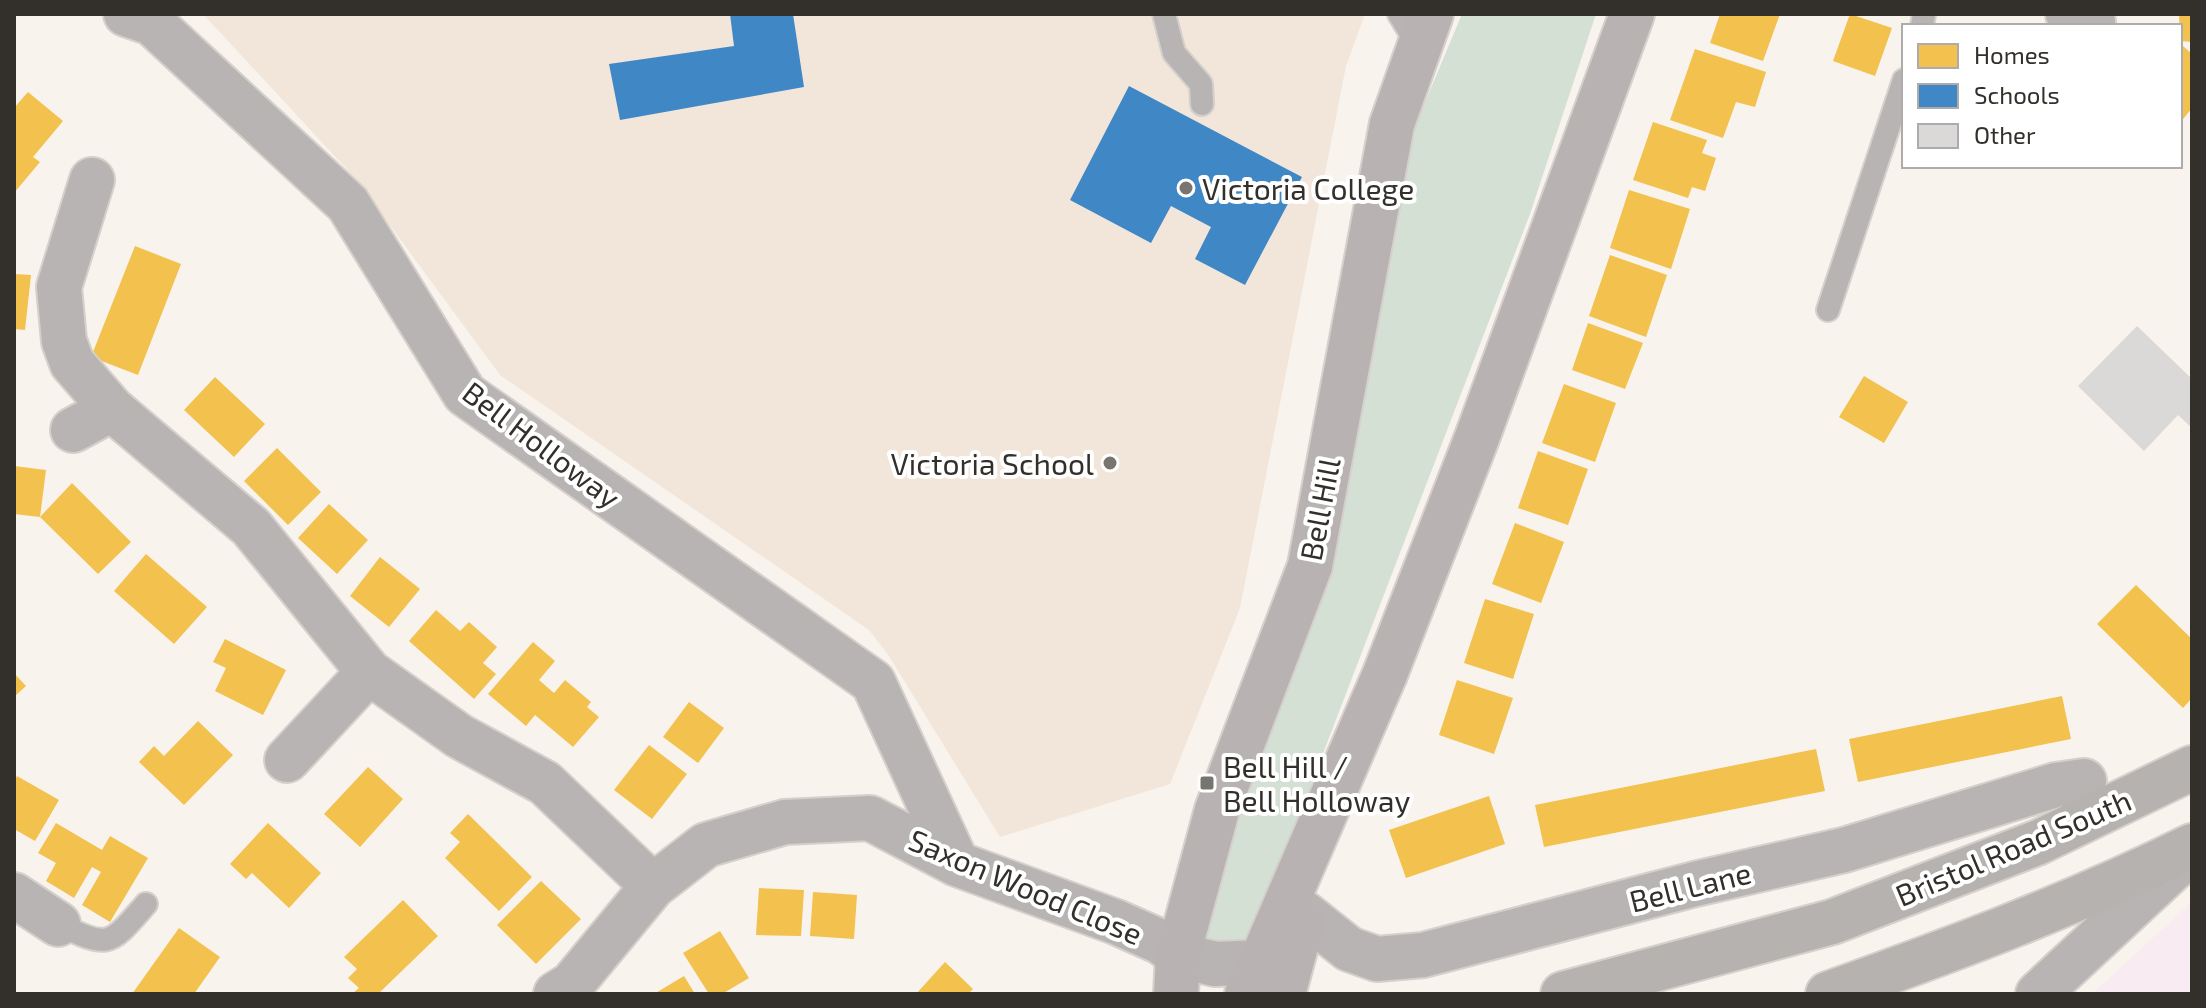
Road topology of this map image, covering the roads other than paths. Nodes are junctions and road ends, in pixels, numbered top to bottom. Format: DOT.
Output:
graph roads {
  1 [pos="126,14"];
  2 [pos="1164,14"];
  3 [pos="1632,14"];
  4 [pos="1416,25"];
  5 [pos="1902,86"];
  6 [pos="1202,104"];
  7 [pos="92,180"];
  8 [pos="1828,310"];
  9 [pos="112,409"];
  10 [pos="73,430"];
  11 [pos="369,672"];
  12 [pos="287,760"];
  13 [pos="2192,768"];
  14 [pos="1344,770"];
  15 [pos="2084,781"];
  16 [pos="2192,849"];
  17 [pos="957,864"];
  18 [pos="653,886"];
  19 [pos="14,895"];
  20 [pos="146,904"];
  21 [pos="1305,914"];
  22 [pos="1832,922"];
  23 [pos="58,924"];
  24 [pos="1177,974"];
  25 [pos="1264,983"];
  26 [pos="1837,993"];
  27 [pos="556,994"];
  28 [pos="1563,994"];
  29 [pos="2038,994"];
  1 -- 17 [label="street, Bell Holloway"];
  2 -- 6 [label="lane"];
  3 -- 14 [label="main road"];
  4 -- 24 [label="main road, Bell Hill"];
  5 -- 8 [label="lane"];
  7 -- 9 [label="street"];
  9 -- 10 [label="street"];
  9 -- 11 [label="street"];
  11 -- 12 [label="street"];
  11 -- 18 [label="street"];
  13 -- 22 [label="highway, Bristol Road South"];
  14 -- 21 [label="main road"];
  14 -- 25 [label="main road"];
  15 -- 21 [label="street, Bell Lane"];
  16 -- 26 [label="highway"];
  16 -- 29 [label="street"];
  17 -- 18 [label="street, Saxon Wood Close"];
  17 -- 24 [label="street, Saxon Wood Close"];
  18 -- 27 [label="street, Saxon Wood Close"];
  19 -- 23 [label="street"];
  20 -- 23 [label="lane"];
  21 -- 25 [label="main road"];
  22 -- 26 [label="highway"];
  22 -- 28 [label="highway, Bristol Road South"];
  24 -- 25 [label="street, Saxon Wood Close"];
}
